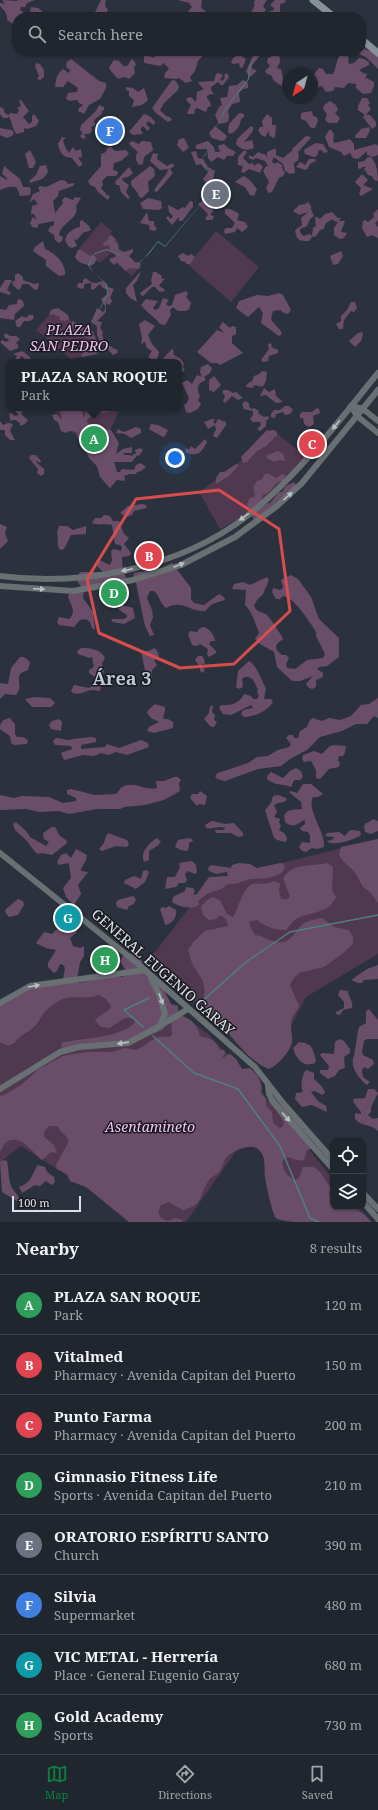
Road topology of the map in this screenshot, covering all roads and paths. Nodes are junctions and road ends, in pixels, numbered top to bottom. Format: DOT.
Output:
graph roads {
  1 [pos="313,0"];
  2 [pos="328,12"];
  3 [pos="366,43"];
  4 [pos="378,54"];
  5 [pos="378,373"];
  6 [pos="378,390"];
  7 [pos="351,406"];
  8 [pos="363,408"];
  9 [pos="357,416"];
  10 [pos="378,421"];
  11 [pos="378,433"];
  12 [pos="0,576"];
  13 [pos="0,586"];
  14 [pos="0,853"];
  15 [pos="146,971"];
  16 [pos="0,1003"];
  17 [pos="188,1009"];
  18 [pos="158,1028"];
  19 [pos="268,1084"];
  20 [pos="0,1089"];
  21 [pos="330,1157"];
  22 [pos="330,1166"];
  23 [pos="366,1196"];
  24 [pos="366,1205"];
  25 [pos="378,1209"];
  26 [pos="378,1219"];
  1 -- 2 [label="main road"];
  3 -- 4 [label="main road"];
  5 -- 7 [label="street"];
  6 -- 8 [label="street"];
  7 -- 8 [label="street"];
  7 -- 9 [label="street"];
  7 -- 12 [label="street, one-way"];
  8 -- 9 [label="street"];
  8 -- 10 [label="street"];
  9 -- 11 [label="street"];
  13 -- 9 [label="street, one-way"];
  14 -- 15 [label="street, GENERAL EUGENIO GARAY"];
  16 -- 15 [label="street, one-way"];
  15 -- 17 [label="street, GENERAL EUGENIO GARAY"];
  15 -- 18 [label="street, one-way"];
  17 -- 18 [label="street"];
  17 -- 19 [label="street, GENERAL EUGENIO GARAY"];
  18 -- 20 [label="street, one-way"];
  19 -- 21 [label="street, GENERAL EUGENIO GARAY"];
  19 -- 22 [label="street, GENERAL EUGENIO GARAY, one-way"];
  23 -- 25 [label="street"];
  24 -- 26 [label="street"];
}
